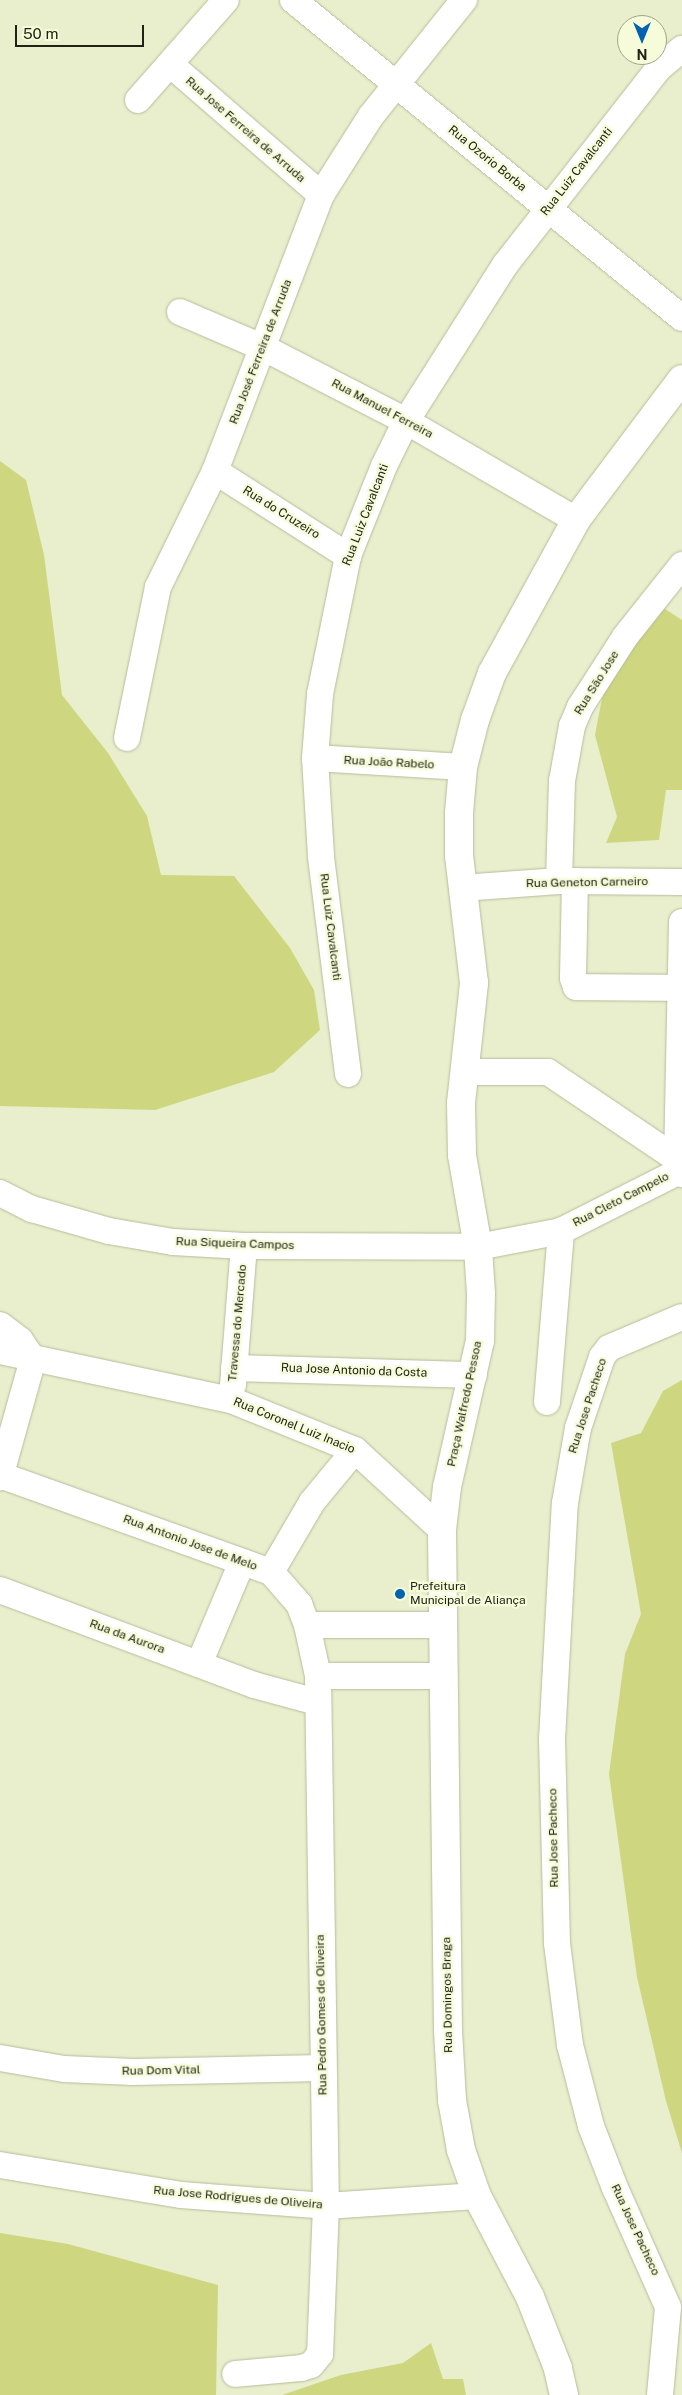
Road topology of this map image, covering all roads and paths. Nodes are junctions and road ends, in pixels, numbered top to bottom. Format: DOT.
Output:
graph roads {
  1 [pos="226,0"];
  2 [pos="293,0"];
  3 [pos="464,0"];
  4 [pos="682,49"];
  5 [pos="170,64"];
  6 [pos="396,85"];
  7 [pos="138,100"];
  8 [pos="321,195"];
  9 [pos="548,209"];
  10 [pos="180,312"];
  11 [pos="682,318"];
  12 [pos="264,348"];
  13 [pos="682,379"];
  14 [pos="406,421"];
  15 [pos="215,471"];
  16 [pos="576,520"];
  17 [pos="348,556"];
  18 [pos="682,565"];
  19 [pos="126,738"];
  20 [pos="315,758"];
  21 [pos="463,767"];
  22 [pos="567,881"];
  23 [pos="682,882"];
  24 [pos="462,888"];
  25 [pos="682,922"];
  26 [pos="681,988"];
  27 [pos="466,1072"];
  28 [pos="348,1074"];
  29 [pos="680,1169"];
  30 [pos="0,1192"];
  31 [pos="561,1231"];
  32 [pos="244,1246"];
  33 [pos="478,1247"];
  34 [pos="682,1317"];
  35 [pos="0,1325"];
  36 [pos="0,1351"];
  37 [pos="33,1359"];
  38 [pos="234,1368"];
  39 [pos="474,1375"];
  40 [pos="231,1400"];
  41 [pos="547,1402"];
  42 [pos="355,1450"];
  43 [pos="0,1475"];
  44 [pos="442,1530"];
  45 [pos="242,1562"];
  46 [pos="271,1572"];
  47 [pos="0,1590"];
  48 [pos="306,1625"];
  49 [pos="444,1625"];
  50 [pos="199,1664"];
  51 [pos="318,1676"];
  52 [pos="444,1676"];
  53 [pos="317,1702"];
  54 [pos="0,2058"];
  55 [pos="322,2068"];
  56 [pos="0,2165"];
  57 [pos="477,2196"];
  58 [pos="326,2206"];
  59 [pos="675,2308"];
  60 [pos="235,2374"];
  61 [pos="564,2395"];
  62 [pos="660,2395"];
  1 -- 5 [label="street"];
  2 -- 6 [label="street, Rua Ozorio Borba"];
  3 -- 6 [label="street, Rua José Ferreira de Arruda"];
  4 -- 9 [label="street, Rua Luiz Cavalcanti"];
  5 -- 7 [label="street"];
  5 -- 8 [label="street, Rua Jose Ferreira de Arruda"];
  6 -- 8 [label="street, Rua José Ferreira de Arruda"];
  6 -- 9 [label="street, Rua Ozorio Borba"];
  8 -- 12 [label="street, Rua José Ferreira de Arruda"];
  9 -- 11 [label="street, Rua Ozorio Borba"];
  9 -- 14 [label="street, Rua Luiz Cavalcanti"];
  10 -- 12 [label="street, Rua Manuel Ferreira"];
  12 -- 14 [label="street, Rua Manuel Ferreira"];
  12 -- 15 [label="street, Rua José Ferreira de Arruda"];
  13 -- 16 [label="main road, Praça Walfredo Pessoa"];
  14 -- 16 [label="street, Rua Manuel Ferreira"];
  14 -- 17 [label="street, Rua Luiz Cavalcanti"];
  15 -- 17 [label="street, Rua do Cruzeiro"];
  15 -- 19 [label="street, Rua José Ferreira de Arruda"];
  16 -- 21 [label="main road, Praça Walfredo Pessoa"];
  17 -- 20 [label="street, Rua Luiz Cavalcanti"];
  18 -- 22 [label="street, Rua São Jose"];
  20 -- 21 [label="street, Rua João Rabelo"];
  20 -- 28 [label="street, Rua Luiz Cavalcanti"];
  21 -- 24 [label="main road, Praça Walfredo Pessoa"];
  22 -- 23 [label="street, Rua Geneton Carneiro"];
  22 -- 24 [label="street, Rua Geneton Carneiro"];
  22 -- 26 [label="street, Rua São Jose"];
  24 -- 27 [label="main road, Praça Walfredo Pessoa"];
  25 -- 26 [label="street"];
  26 -- 29 [label="street"];
  27 -- 29 [label="street"];
  27 -- 33 [label="main road, Praça Walfredo Pessoa"];
  29 -- 31 [label="street, Rua Cleto Campelo"];
  30 -- 32 [label="street, Rua Siqueira Campos"];
  31 -- 33 [label="street, Rua Cleto Campelo"];
  31 -- 41 [label="street"];
  32 -- 33 [label="street, Rua Siqueira Campos"];
  32 -- 38 [label="street, Travessa do Mercado"];
  33 -- 39 [label="main road, Praça Walfredo Pessoa"];
  34 -- 59 [label="street, Rua Jose Pacheco"];
  35 -- 37 [label="street"];
  36 -- 37 [label="street, Rua Coronel Luiz Inacio"];
  37 -- 40 [label="street, Rua Coronel Luiz Inacio"];
  37 -- 43 [label="street"];
  38 -- 39 [label="street, Rua Jose Antonio da Costa"];
  38 -- 40 [label="street, Travessa do Mercado"];
  39 -- 44 [label="main road, Praça Walfredo Pessoa"];
  40 -- 42 [label="street, Rua Coronel Luiz Inacio"];
  42 -- 44 [label="street, Rua Coronel Luiz Inacio"];
  42 -- 46 [label="street"];
  43 -- 45 [label="street, Rua Antonio Jose de Melo"];
  44 -- 49 [label="main road, Praça Walfredo Pessoa"];
  45 -- 46 [label="street, Rua Antonio Jose de Melo"];
  45 -- 50 [label="street"];
  46 -- 48 [label="street, Rua Antonio Jose de Melo"];
  47 -- 50 [label="street, Rua da Aurora"];
  48 -- 49 [label="street"];
  48 -- 51 [label="street, Rua Antonio Jose de Melo"];
  49 -- 52 [label="main road, Praça Walfredo Pessoa"];
  50 -- 53 [label="street, Rua da Aurora"];
  51 -- 52 [label="street"];
  51 -- 53 [label="street, Rua Pedro Gomes de Oliveira"];
  52 -- 57 [label="main road, Rua Domingos Braga"];
  53 -- 55 [label="street, Rua Pedro Gomes de Oliveira"];
  54 -- 55 [label="street, Rua Dom Vital"];
  55 -- 58 [label="street, Rua Pedro Gomes de Oliveira"];
  56 -- 58 [label="street, Rua Jose Rodrigues de Oliveira"];
  57 -- 58 [label="street, Rua Jose Rodrigues de Oliveira"];
  57 -- 61 [label="main road, Rua Domingos Braga"];
  58 -- 60 [label="street, Rua Pedro Gomes de Oliveira"];
  59 -- 62 [label="street, Rua Jose Pacheco"];
}
